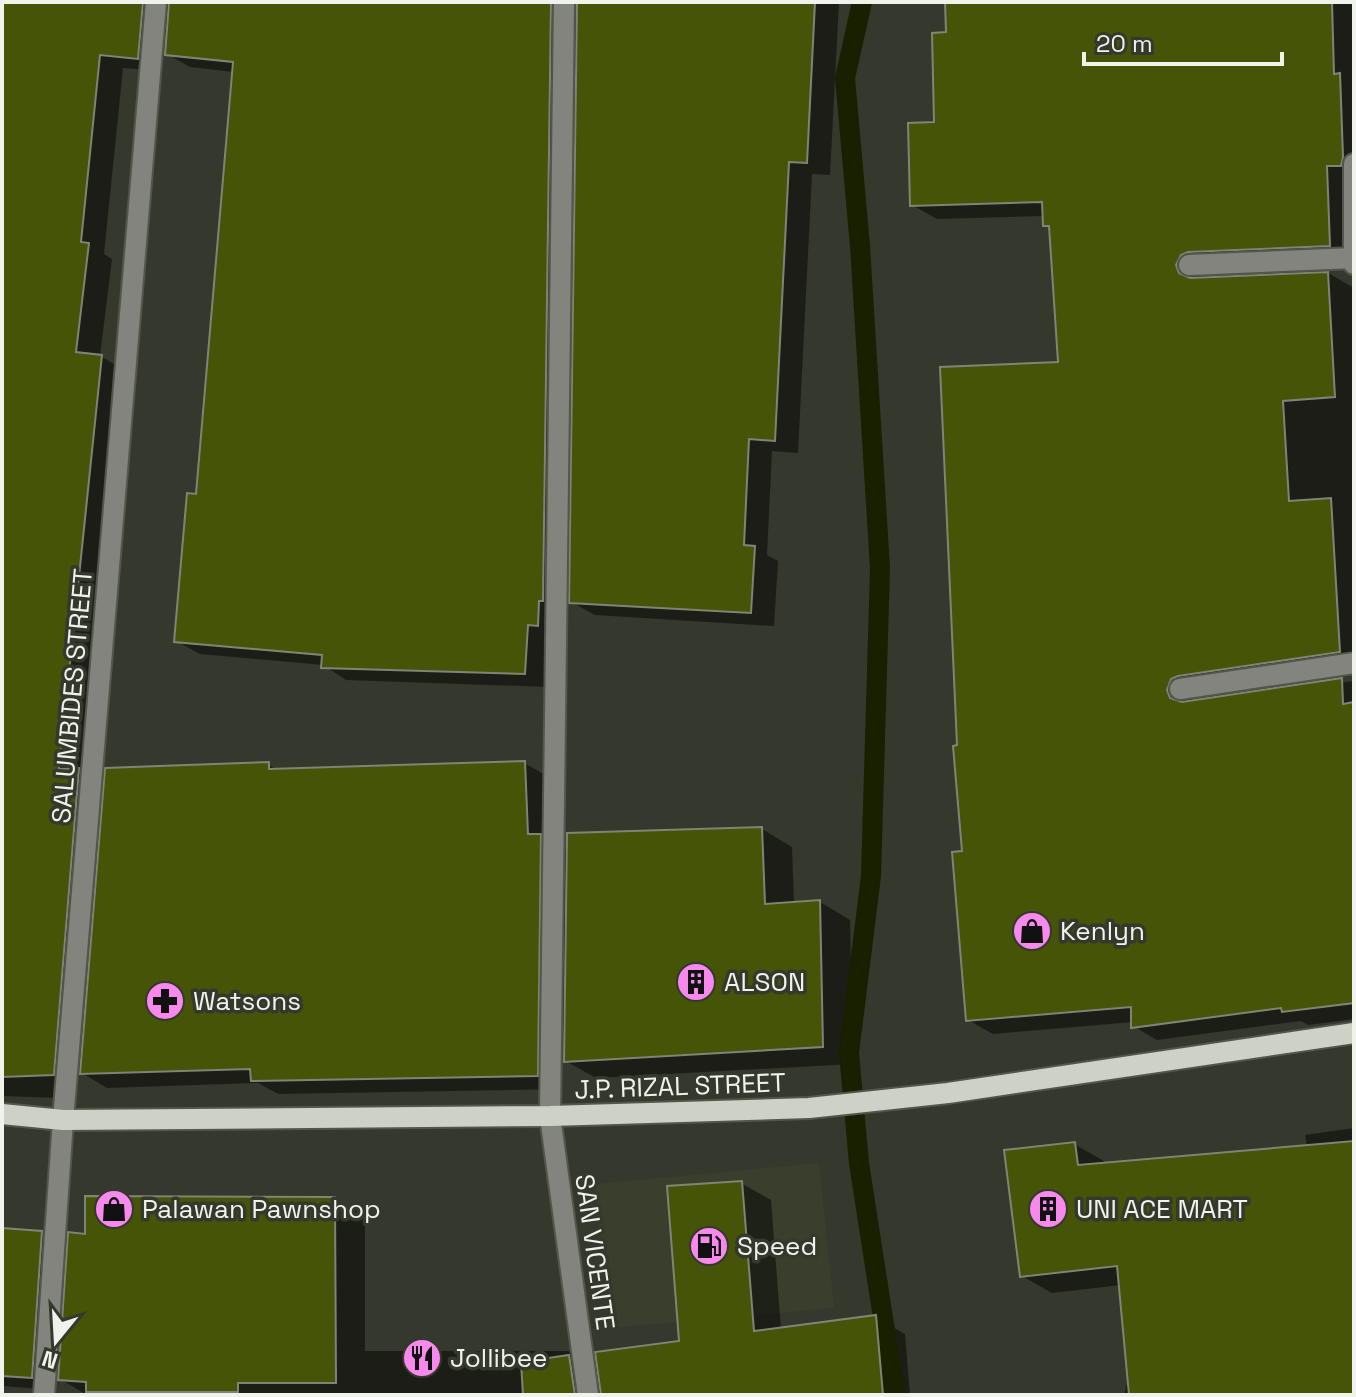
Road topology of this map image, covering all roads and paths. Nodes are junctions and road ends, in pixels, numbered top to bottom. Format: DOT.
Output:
graph roads {
  1 [pos="156,2"];
  2 [pos="564,2"];
  3 [pos="1354,164"];
  4 [pos="1354,260"];
  5 [pos="1189,265"];
  6 [pos="1354,663"];
  7 [pos="1180,689"];
  8 [pos="1354,1033"];
  9 [pos="2,1114"];
  10 [pos="550,1116"];
  11 [pos="63,1120"];
  12 [pos="44,1395"];
  13 [pos="588,1395"];
  1 -- 11 [label="street, SALUMBIDES STREET"];
  2 -- 10 [label="street, SAN VICENTE"];
  3 -- 4 [label="street"];
  4 -- 5 [label="street"];
  6 -- 7 [label="street"];
  8 -- 10 [label="main road, J.P. RIZAL STREET"];
  9 -- 11 [label="main road, J.P. RIZAL STREET"];
  10 -- 11 [label="main road, J.P. RIZAL STREET"];
  10 -- 13 [label="street, SAN VICENTE"];
  11 -- 12 [label="street, SALUMBIDES STREET"];
}
